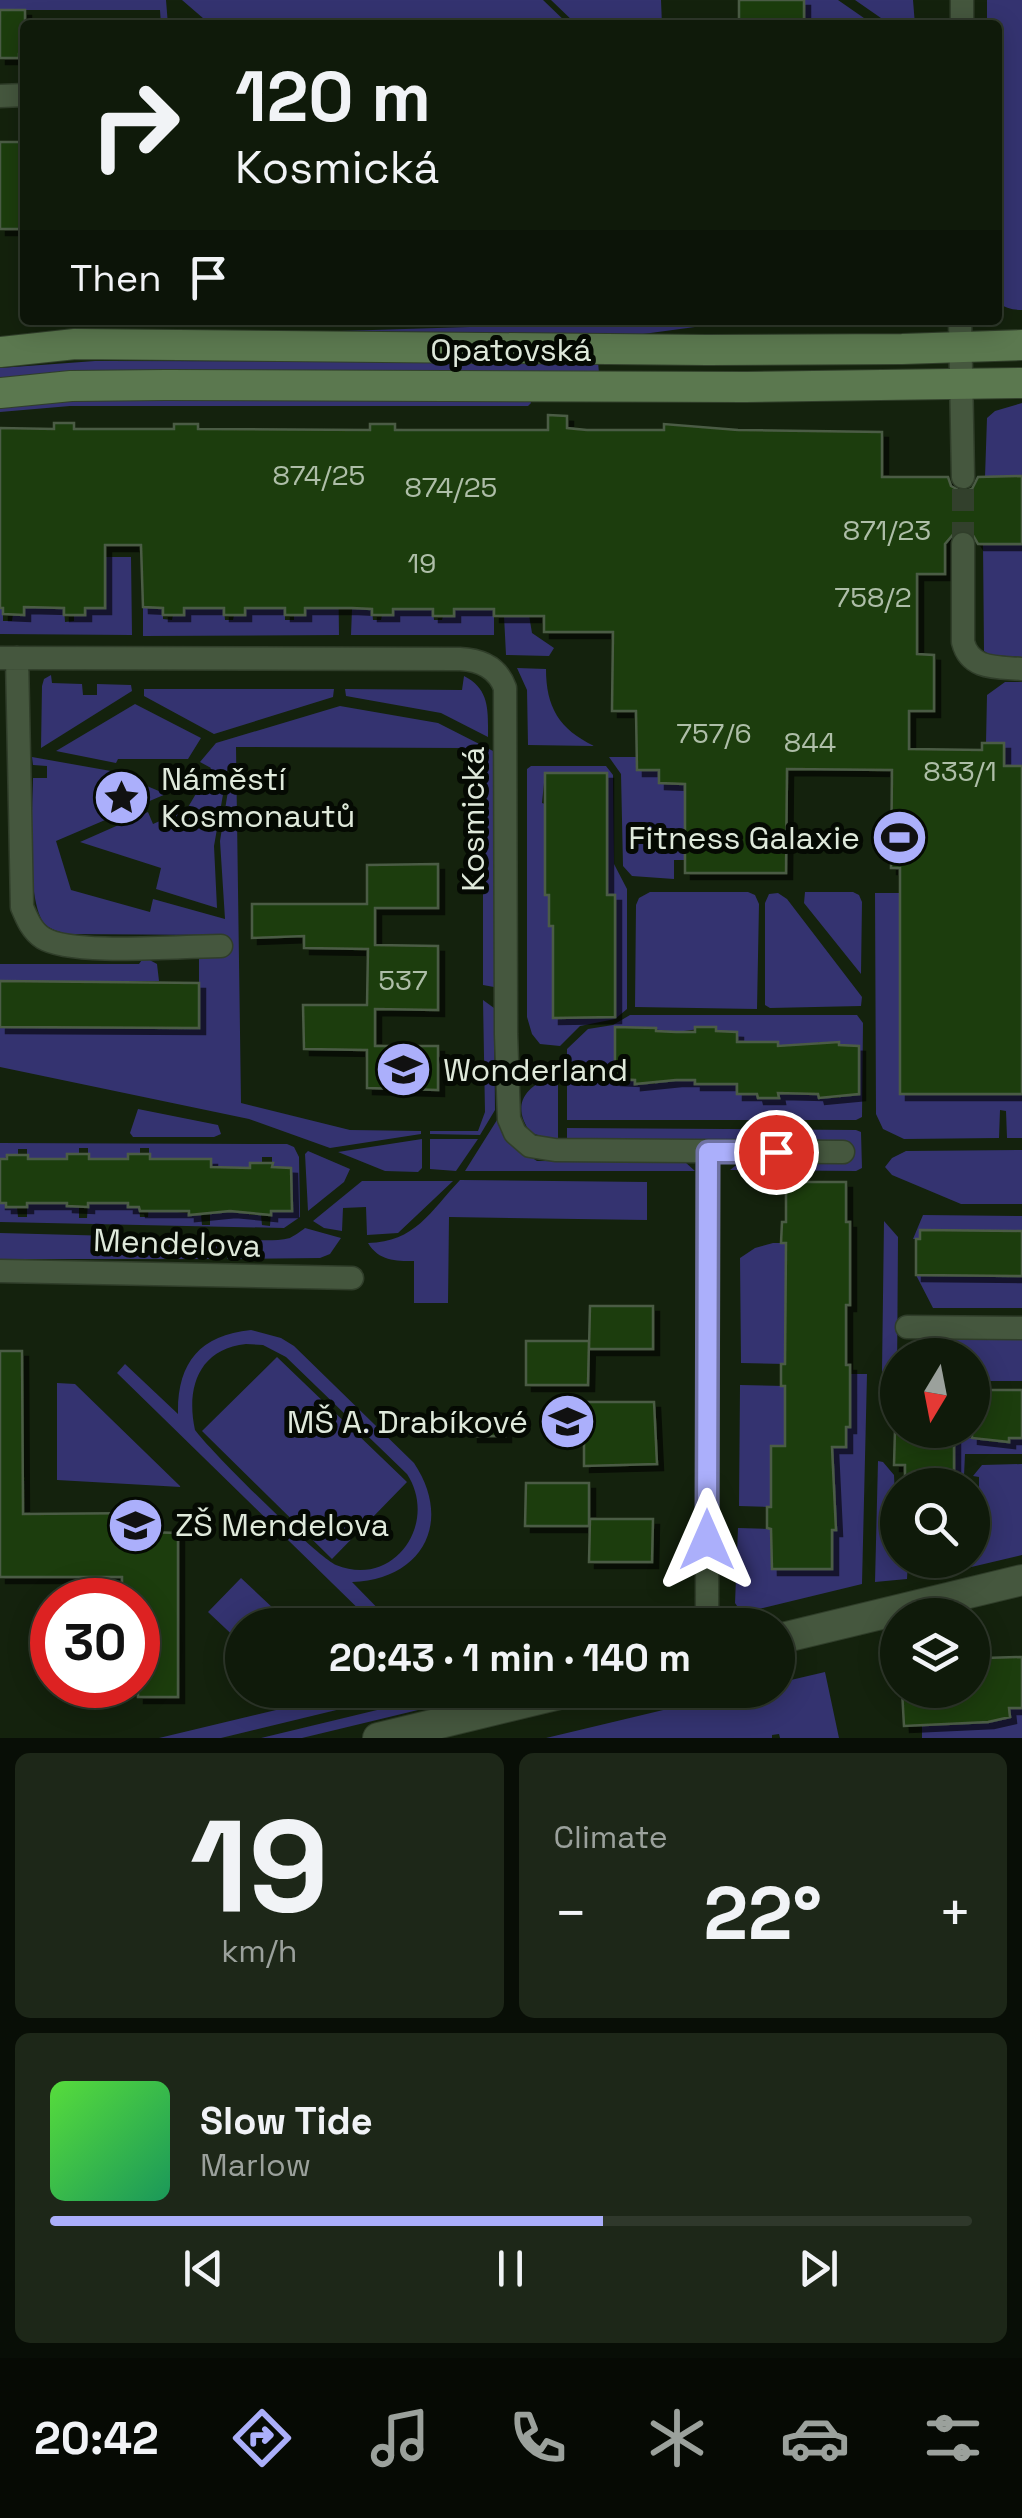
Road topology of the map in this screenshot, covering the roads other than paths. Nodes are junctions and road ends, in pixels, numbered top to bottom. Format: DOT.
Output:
graph roads {
  1 [pos="960,334"];
  2 [pos="1022,344"];
  3 [pos="0,352"];
  4 [pos="1022,383"];
  5 [pos="961,384"];
  6 [pos="0,392"];
  7 [pos="963,477"];
  8 [pos="963,544"];
  9 [pos="9,658"];
  10 [pos="1022,669"];
  11 [pos="9,732"];
  12 [pos="221,946"];
  13 [pos="708,1152"];
  14 [pos="843,1152"];
  15 [pos="0,1271"];
  16 [pos="352,1278"];
  17 [pos="907,1327"];
  18 [pos="1022,1328"];
  19 [pos="1022,1580"];
  20 [pos="707,1608"];
  21 [pos="795,1634"];
  22 [pos="502,1708"];
  23 [pos="378,1738"];
  1 -- 2 [label="main road, Opatovská"];
  1 -- 3 [label="main road, Opatovská"];
  1 -- 5 [label="street"];
  4 -- 5 [label="main road, Opatovská"];
  5 -- 6 [label="main road, Opatovská"];
  5 -- 7 [label="street"];
  8 -- 10 [label="street"];
  9 -- 11 [label="street"];
  9 -- 13 [label="street, Kosmická"];
  11 -- 12 [label="street"];
  13 -- 14 [label="street, Kosmická"];
  13 -- 20 [label="street"];
  15 -- 16 [label="street, Mendelova"];
  17 -- 18 [label="street"];
  19 -- 21 [label="street"];
  22 -- 23 [label="street"];
}
